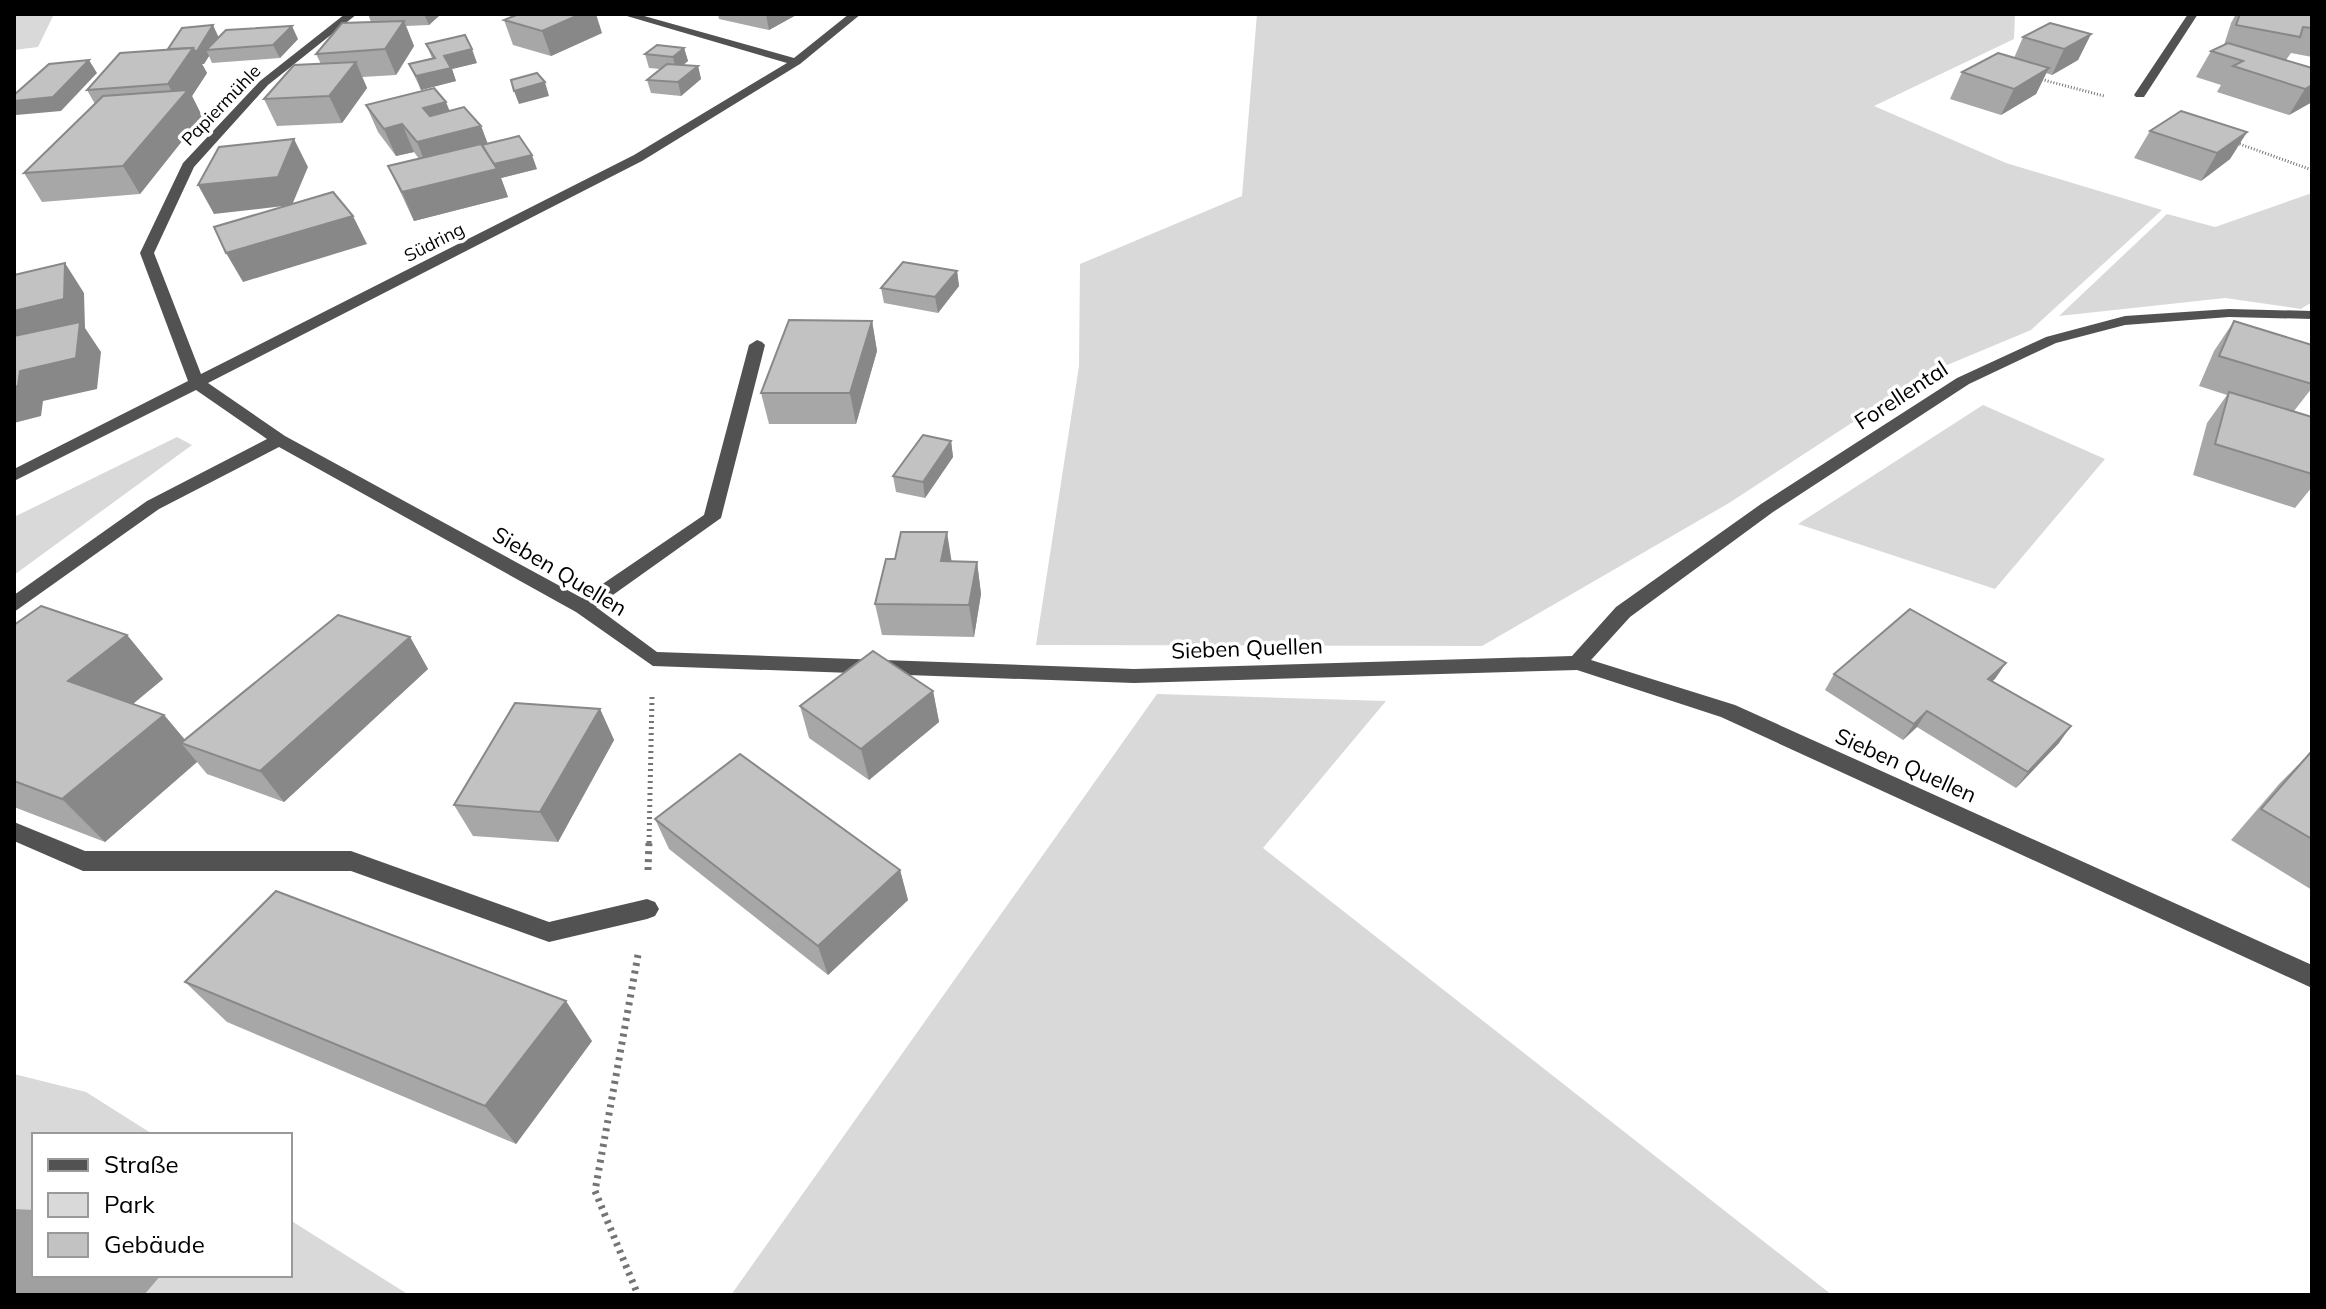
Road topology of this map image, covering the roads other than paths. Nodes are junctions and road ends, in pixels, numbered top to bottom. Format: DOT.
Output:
graph roads {
  1 [pos="352,14"];
  2 [pos="625,14"];
  3 [pos="856,14"];
  4 [pos="2193,14"];
  5 [pos="796,62"];
  6 [pos="2140,95"];
  7 [pos="2312,315"];
  8 [pos="757,345"];
  9 [pos="197,383"];
  10 [pos="279,440"];
  11 [pos="14,476"];
  12 [pos="14,605"];
  13 [pos="583,607"];
  14 [pos="1577,663"];
  15 [pos="14,831"];
  16 [pos="647,909"];
  17 [pos="2312,977"];
  1 -- 9 [label="street, Papiermühle"];
  2 -- 5 [label="street"];
  3 -- 5 [label="street, Südring"];
  4 -- 6 [label="street"];
  5 -- 9 [label="street, Südring"];
  7 -- 14 [label="street, Forellental"];
  8 -- 13 [label="street"];
  9 -- 10 [label="street, Sieben Quellen"];
  9 -- 11 [label="street, Südring"];
  10 -- 12 [label="street"];
  10 -- 13 [label="street, Sieben Quellen"];
  13 -- 14 [label="street, Sieben Quellen"];
  14 -- 17 [label="street, Sieben Quellen"];
  15 -- 16 [label="street"];
}
